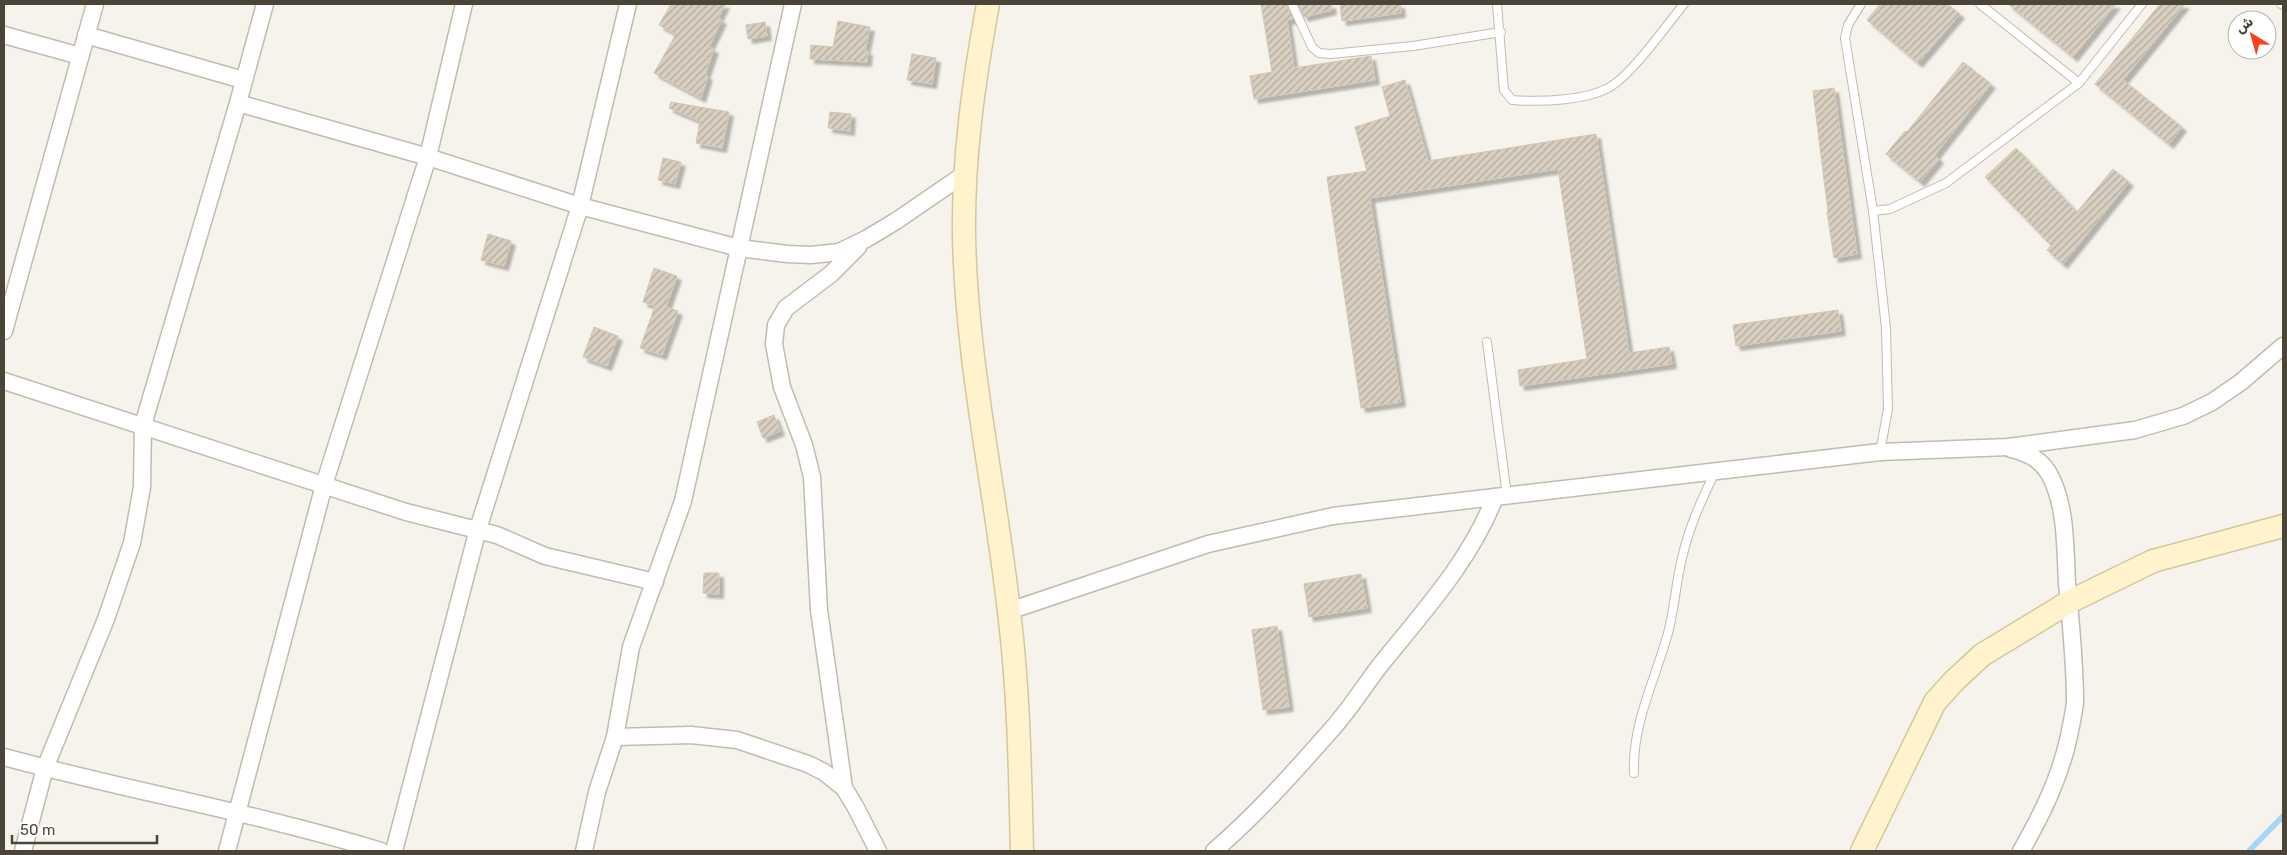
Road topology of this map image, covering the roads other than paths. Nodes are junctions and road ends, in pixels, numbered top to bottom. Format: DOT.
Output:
graph roads {
  1 [pos="95,4"];
  2 [pos="265,4"];
  3 [pos="464,4"];
  4 [pos="628,4"];
  5 [pos="793,4"];
  6 [pos="988,4"];
  7 [pos="1292,4"];
  8 [pos="1497,4"];
  9 [pos="1684,4"];
  10 [pos="1861,4"];
  11 [pos="1980,4"];
  12 [pos="2142,4"];
  13 [pos="1501,32"];
  14 [pos="4,34"];
  15 [pos="86,35"];
  16 [pos="80,56"];
  17 [pos="243,80"];
  18 [pos="2079,84"];
  19 [pos="238,103"];
  20 [pos="428,157"];
  21 [pos="966,173"];
  22 [pos="580,206"];
  23 [pos="1873,211"];
  24 [pos="866,238"];
  25 [pos="739,248"];
  26 [pos="4,331"];
  27 [pos="1487,342"];
  28 [pos="2283,346"];
  29 [pos="4,381"];
  30 [pos="143,425"];
  31 [pos="2008,447"];
  32 [pos="1880,452"];
  33 [pos="1715,472"];
  34 [pos="324,486"];
  35 [pos="1501,496"];
  36 [pos="2283,526"];
  37 [pos="478,529"];
  38 [pos="655,582"];
  39 [pos="2069,602"];
  40 [pos="1009,611"];
  41 [pos="615,737"];
  42 [pos="4,757"];
  43 [pos="45,768"];
  44 [pos="1634,773"];
  45 [pos="844,788"];
  46 [pos="237,811"];
  47 [pos="22,851"];
  48 [pos="227,851"];
  49 [pos="381,851"];
  50 [pos="394,851"];
  51 [pos="584,851"];
  52 [pos="878,851"];
  53 [pos="1022,851"];
  54 [pos="1214,851"];
  55 [pos="1862,851"];
  56 [pos="2022,851"];
  1 -- 15 [label="street"];
  2 -- 17 [label="street"];
  3 -- 20 [label="street"];
  4 -- 22 [label="street"];
  5 -- 25 [label="street"];
  6 -- 21 [label="main road"];
  7 -- 13 [label="lane"];
  8 -- 13 [label="lane"];
  9 -- 13 [label="lane"];
  10 -- 23 [label="lane"];
  11 -- 18 [label="lane"];
  12 -- 18 [label="lane"];
  14 -- 16 [label="street"];
  15 -- 16 [label="street"];
  15 -- 17 [label="street"];
  16 -- 26 [label="street"];
  17 -- 19 [label="street"];
  18 -- 23 [label="lane"];
  19 -- 20 [label="street"];
  19 -- 30 [label="street"];
  20 -- 22 [label="street"];
  20 -- 34 [label="street"];
  21 -- 24 [label="street"];
  21 -- 40 [label="main road"];
  22 -- 25 [label="street"];
  22 -- 37 [label="street"];
  23 -- 32 [label="lane"];
  24 -- 25 [label="street"];
  24 -- 45 [label="street"];
  25 -- 38 [label="street"];
  27 -- 35 [label="lane"];
  28 -- 31 [label="street"];
  29 -- 30 [label="street"];
  30 -- 34 [label="street"];
  30 -- 43 [label="street"];
  31 -- 32 [label="street"];
  31 -- 39 [label="street"];
  32 -- 33 [label="street"];
  33 -- 35 [label="street"];
  33 -- 44 [label="lane"];
  34 -- 37 [label="street"];
  34 -- 46 [label="street"];
  35 -- 40 [label="street"];
  35 -- 54 [label="street"];
  36 -- 39 [label="main road"];
  37 -- 38 [label="street"];
  37 -- 50 [label="street"];
  38 -- 41 [label="street"];
  39 -- 55 [label="main road"];
  39 -- 56 [label="street"];
  40 -- 53 [label="main road"];
  41 -- 45 [label="street"];
  41 -- 51 [label="street"];
  42 -- 43 [label="street"];
  43 -- 46 [label="street"];
  43 -- 47 [label="street"];
  45 -- 52 [label="street"];
  46 -- 48 [label="street"];
  46 -- 49 [label="street"];
}
